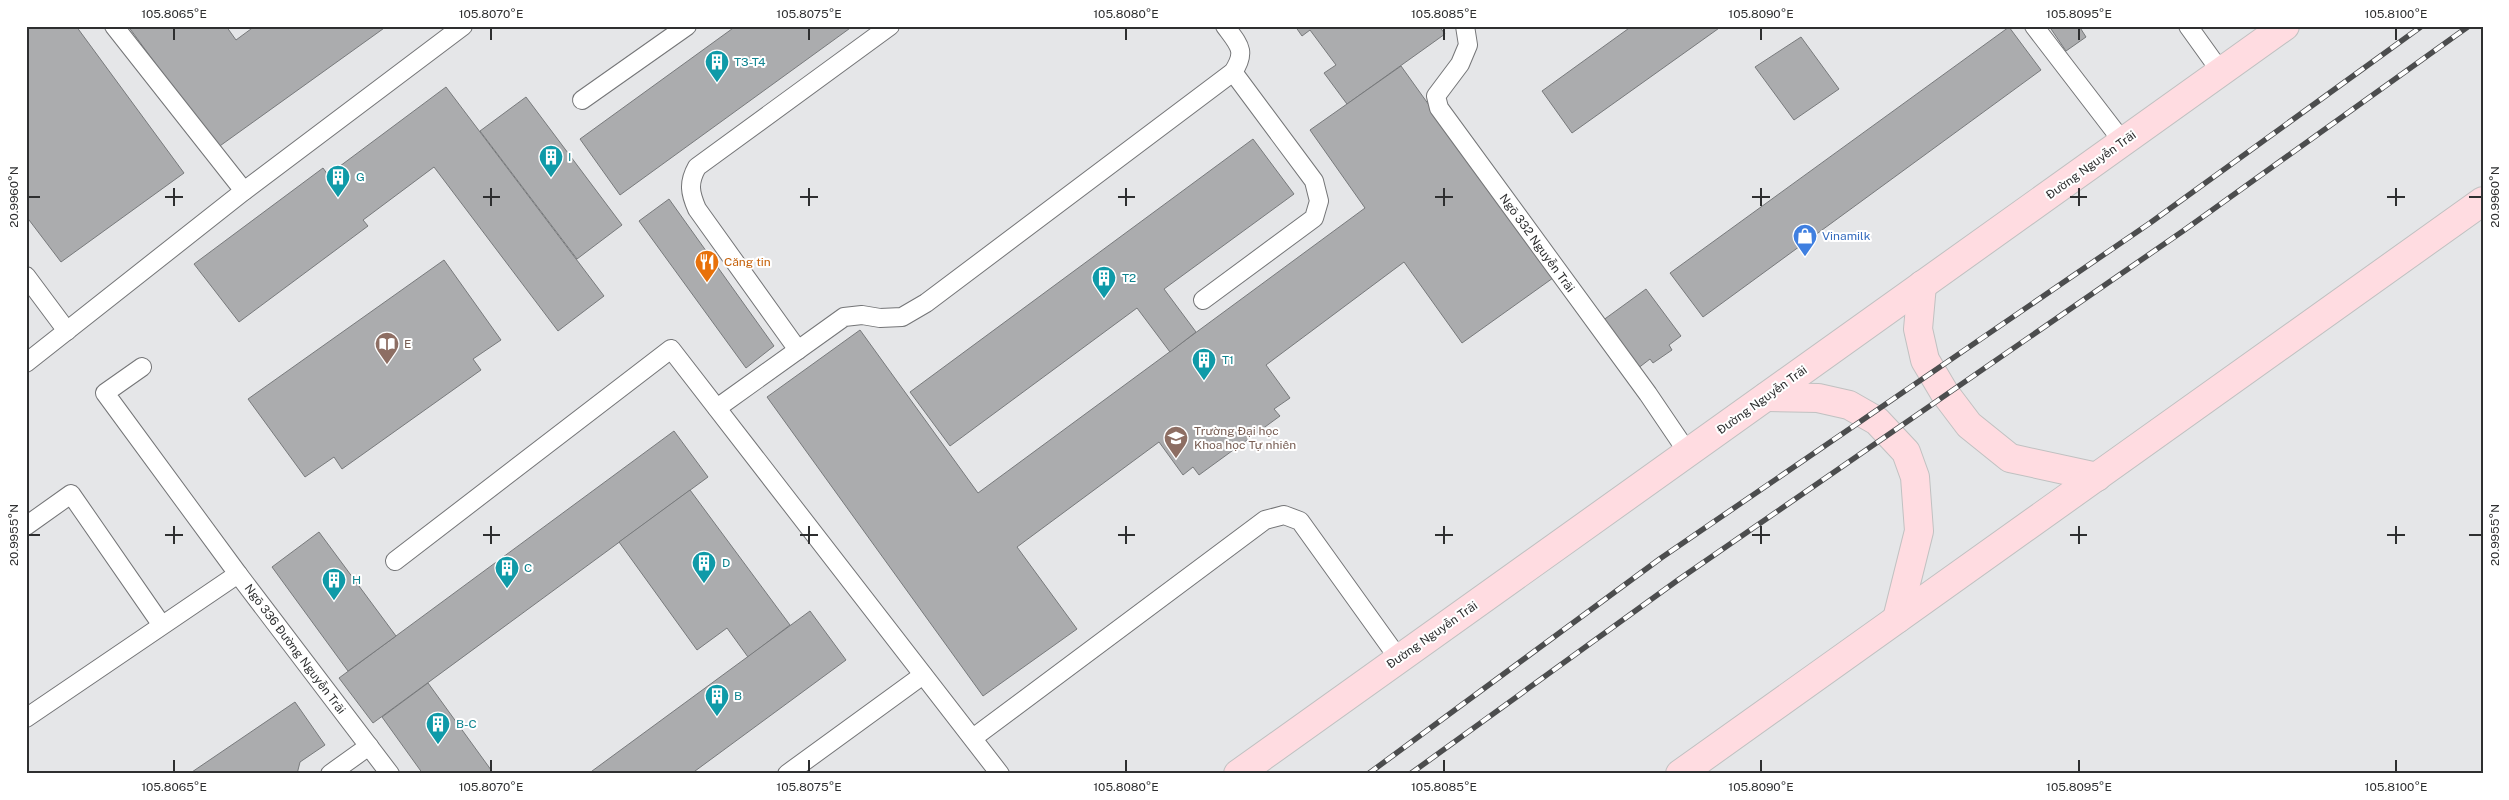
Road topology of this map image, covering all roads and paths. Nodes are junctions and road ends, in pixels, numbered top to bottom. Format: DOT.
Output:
graph roads {
  1 [pos="114,26"];
  2 [pos="463,26"];
  3 [pos="687,26"];
  4 [pos="890,26"];
  5 [pos="1225,26"];
  6 [pos="1465,26"];
  7 [pos="2034,26"];
  8 [pos="2188,26"];
  9 [pos="2285,26"];
  10 [pos="1233,72"];
  11 [pos="2222,72"];
  12 [pos="582,100"];
  13 [pos="2123,142"];
  14 [pos="244,192"];
  15 [pos="2483,201"];
  16 [pos="26,276"];
  17 [pos="1922,286"];
  18 [pos="1202,300"];
  19 [pos="67,331"];
  20 [pos="798,350"];
  21 [pos="26,363"];
  22 [pos="142,367"];
  23 [pos="1766,397"];
  24 [pos="717,408"];
  25 [pos="1688,453"];
  26 [pos="2097,477"];
  27 [pos="26,526"];
  28 [pos="395,561"];
  29 [pos="238,574"];
  30 [pos="1897,619"];
  31 [pos="161,624"];
  32 [pos="1399,659"];
  33 [pos="923,675"];
  34 [pos="50,701"];
  35 [pos="26,705"];
  36 [pos="26,718"];
  37 [pos="973,738"];
  38 [pos="369,746"];
  39 [pos="330,774"];
  40 [pos="390,774"];
  41 [pos="787,774"];
  42 [pos="1000,774"];
  43 [pos="1238,774"];
  44 [pos="1680,774"];
  1 -- 14 [label="lane"];
  2 -- 14 [label="lane"];
  3 -- 12 [label="lane"];
  4 -- 20 [label="lane"];
  5 -- 10 [label="lane"];
  6 -- 25 [label="lane, Ngõ 332 Nguyễn Trãi"];
  7 -- 13 [label="lane"];
  8 -- 11 [label="lane"];
  9 -- 11 [label="main road, Đường Nguyễn Trãi"];
  10 -- 18 [label="lane"];
  10 -- 20 [label="lane"];
  11 -- 13 [label="main road, Đường Nguyễn Trãi"];
  13 -- 17 [label="main road, Đường Nguyễn Trãi"];
  14 -- 19 [label="lane"];
  15 -- 26 [label="main road"];
  16 -- 19 [label="lane"];
  17 -- 23 [label="main road, Đường Nguyễn Trãi"];
  17 -- 26 [label="main road"];
  19 -- 21 [label="lane"];
  20 -- 24 [label="lane"];
  22 -- 29 [label="lane"];
  23 -- 25 [label="main road, Đường Nguyễn Trãi"];
  23 -- 30 [label="main road"];
  24 -- 28 [label="lane"];
  24 -- 33 [label="lane"];
  25 -- 32 [label="main road, Đường Nguyễn Trãi"];
  26 -- 30 [label="main road"];
  27 -- 31 [label="lane"];
  29 -- 31 [label="lane, Ngõ 336 Đường Nguyễn Trãi"];
  29 -- 38 [label="lane, Ngõ 336 Đường Nguyễn Trãi"];
  30 -- 44 [label="main road"];
  31 -- 34 [label="lane, Ngõ 336 Đường Nguyễn Trãi"];
  32 -- 37 [label="lane"];
  32 -- 43 [label="main road, Đường Nguyễn Trãi"];
  33 -- 37 [label="lane"];
  33 -- 41 [label="lane"];
  34 -- 35 [label="lane, Ngõ 336 Đường Nguyễn Trãi"];
  34 -- 36 [label="lane, Ngõ 336 Đường Nguyễn Trãi"];
  37 -- 42 [label="lane"];
  38 -- 39 [label="lane"];
  38 -- 40 [label="lane, Ngõ 336 Đường Nguyễn Trãi"];
}
